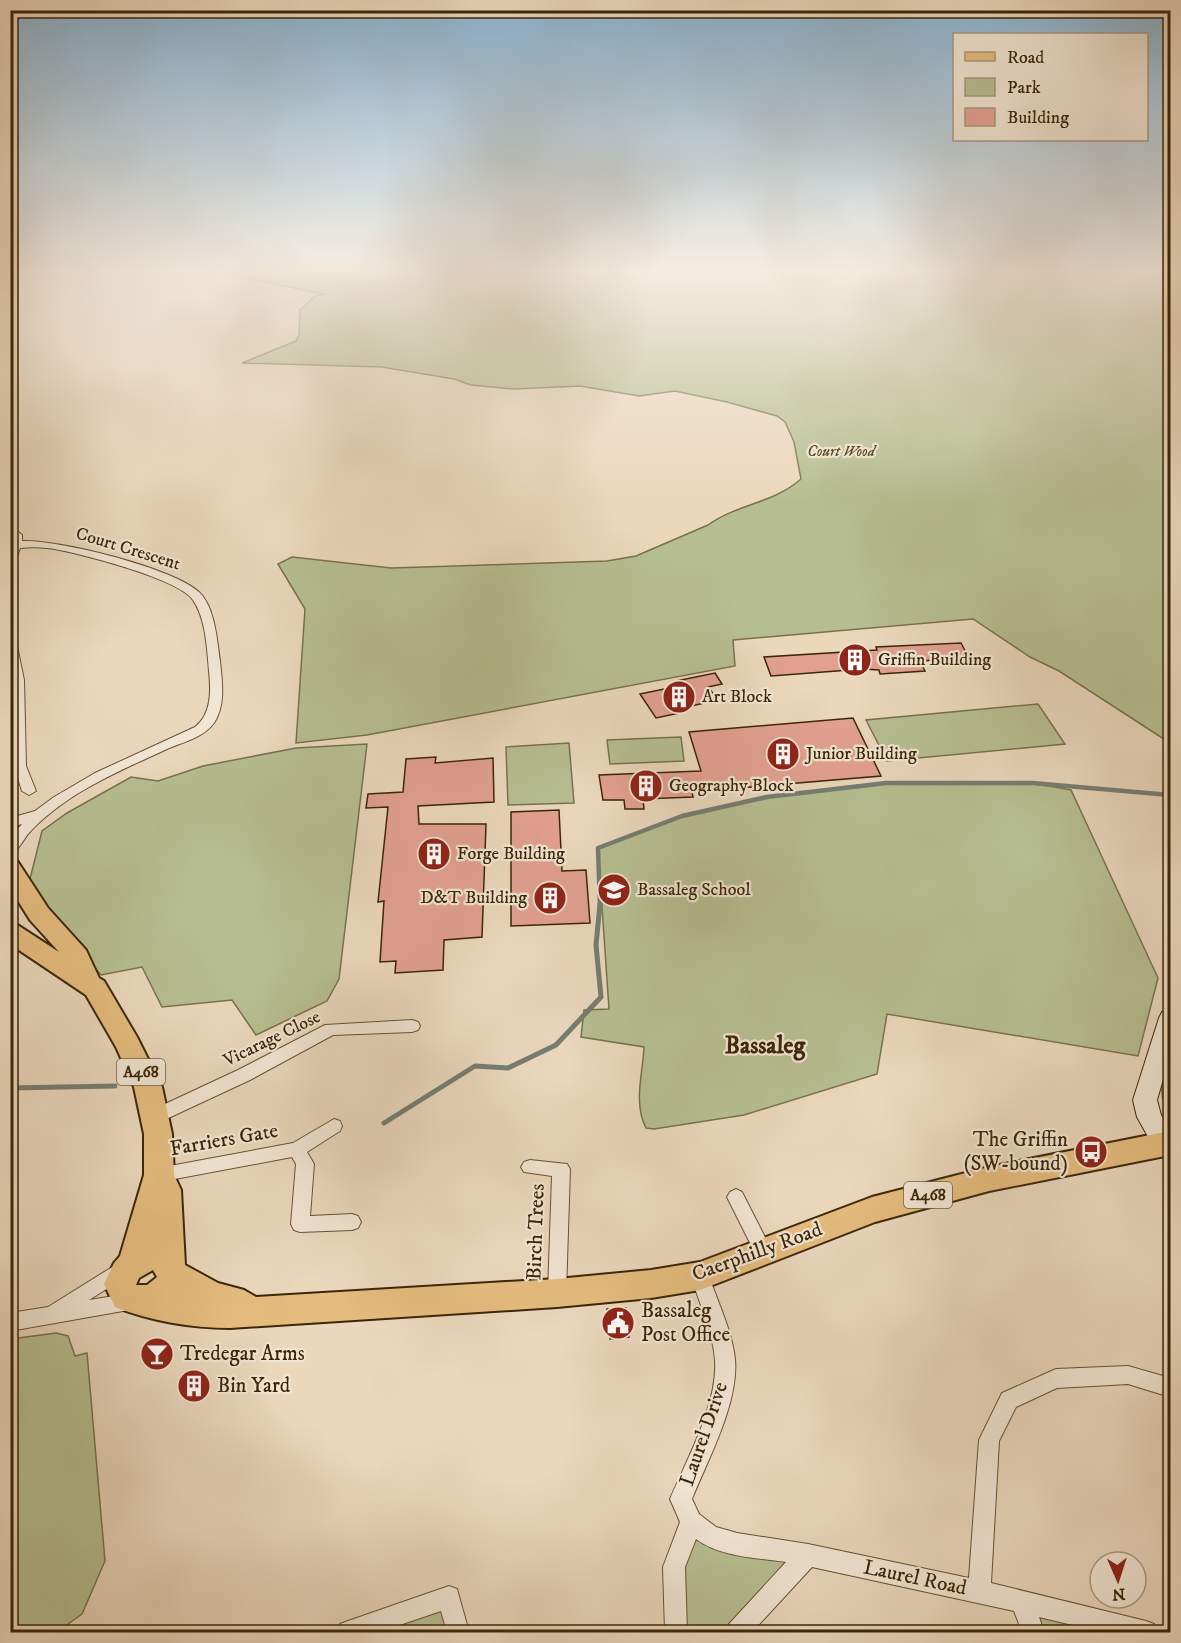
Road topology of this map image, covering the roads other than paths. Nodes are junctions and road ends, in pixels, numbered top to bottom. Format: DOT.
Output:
graph roads {
  1 [pos="10,528"];
  2 [pos="15,545"];
  3 [pos="10,563"];
  4 [pos="10,641"];
  5 [pos="29,791"];
  6 [pos="43,813"];
  7 [pos="10,823"];
  8 [pos="10,849"];
  9 [pos="10,868"];
  10 [pos="10,932"];
  11 [pos="88,982"];
  12 [pos="1170,1018"];
  13 [pos="412,1026"];
  14 [pos="156,1116"];
  15 [pos="334,1126"];
  16 [pos="1168,1144"];
  17 [pos="297,1149"];
  18 [pos="530,1167"];
  19 [pos="159,1175"];
  20 [pos="736,1197"];
  21 [pos="352,1222"];
  22 [pos="763,1251"];
  23 [pos="133,1262"];
  24 [pos="170,1268"];
  25 [pos="700,1276"];
  26 [pos="556,1293"];
  27 [pos="139,1302"];
  28 [pos="263,1309"];
  29 [pos="48,1317"];
  30 [pos="10,1322"];
  31 [pos="1170,1387"];
  32 [pos="691,1522"];
  33 [pos="808,1555"];
  34 [pos="979,1591"];
  35 [pos="1022,1602"];
  36 [pos="348,1632"];
  37 [pos="458,1632"];
  38 [pos="676,1632"];
  39 [pos="737,1632"];
  40 [pos="1033,1632"];
  41 [pos="1146,1632"];
  1 -- 2 [label="street"];
  2 -- 3 [label="street"];
  2 -- 6 [label="street, Court Crescent"];
  4 -- 5 [label="street"];
  6 -- 7 [label="street, Court Crescent"];
  6 -- 8 [label="street, Court Crescent"];
  9 -- 11 [label="main road, A468"];
  10 -- 11 [label="main road, A468"];
  11 -- 14 [label="main road, A468"];
  12 -- 16 [label="street"];
  13 -- 14 [label="street, Vicarage Close"];
  14 -- 19 [label="main road, A468"];
  15 -- 17 [label="street, Farriers Gate"];
  16 -- 22 [label="main road, Caerphilly Road / A468"];
  17 -- 19 [label="street, Farriers Gate"];
  17 -- 21 [label="street, Farriers Gate"];
  18 -- 26 [label="street, Birch Trees"];
  19 -- 23 [label="main road, A468"];
  19 -- 24 [label="main road, A468"];
  20 -- 22 [label="street"];
  22 -- 25 [label="main road, Caerphilly Road / A468"];
  23 -- 24 [label="main road, Caerphilly Road"];
  23 -- 27 [label="main road"];
  23 -- 29 [label="street, Caerphilly Road"];
  24 -- 27 [label="main road, Caerphilly Road"];
  24 -- 28 [label="main road, Caerphilly Road"];
  25 -- 26 [label="main road, Caerphilly Road / A468"];
  25 -- 32 [label="street, Laurel Drive"];
  26 -- 28 [label="main road, Caerphilly Road / A468"];
  27 -- 28 [label="main road, Caerphilly Road"];
  27 -- 29 [label="street, Caerphilly Road"];
  29 -- 30 [label="street, Caerphilly Road"];
  31 -- 34 [label="street"];
  32 -- 33 [label="street, Laurel Road"];
  32 -- 38 [label="street"];
  33 -- 34 [label="street, Laurel Road"];
  33 -- 39 [label="street"];
  34 -- 35 [label="street, Laurel Road"];
  35 -- 40 [label="street"];
  35 -- 41 [label="street, Laurel Road"];
  36 -- 37 [label="street"];
}
